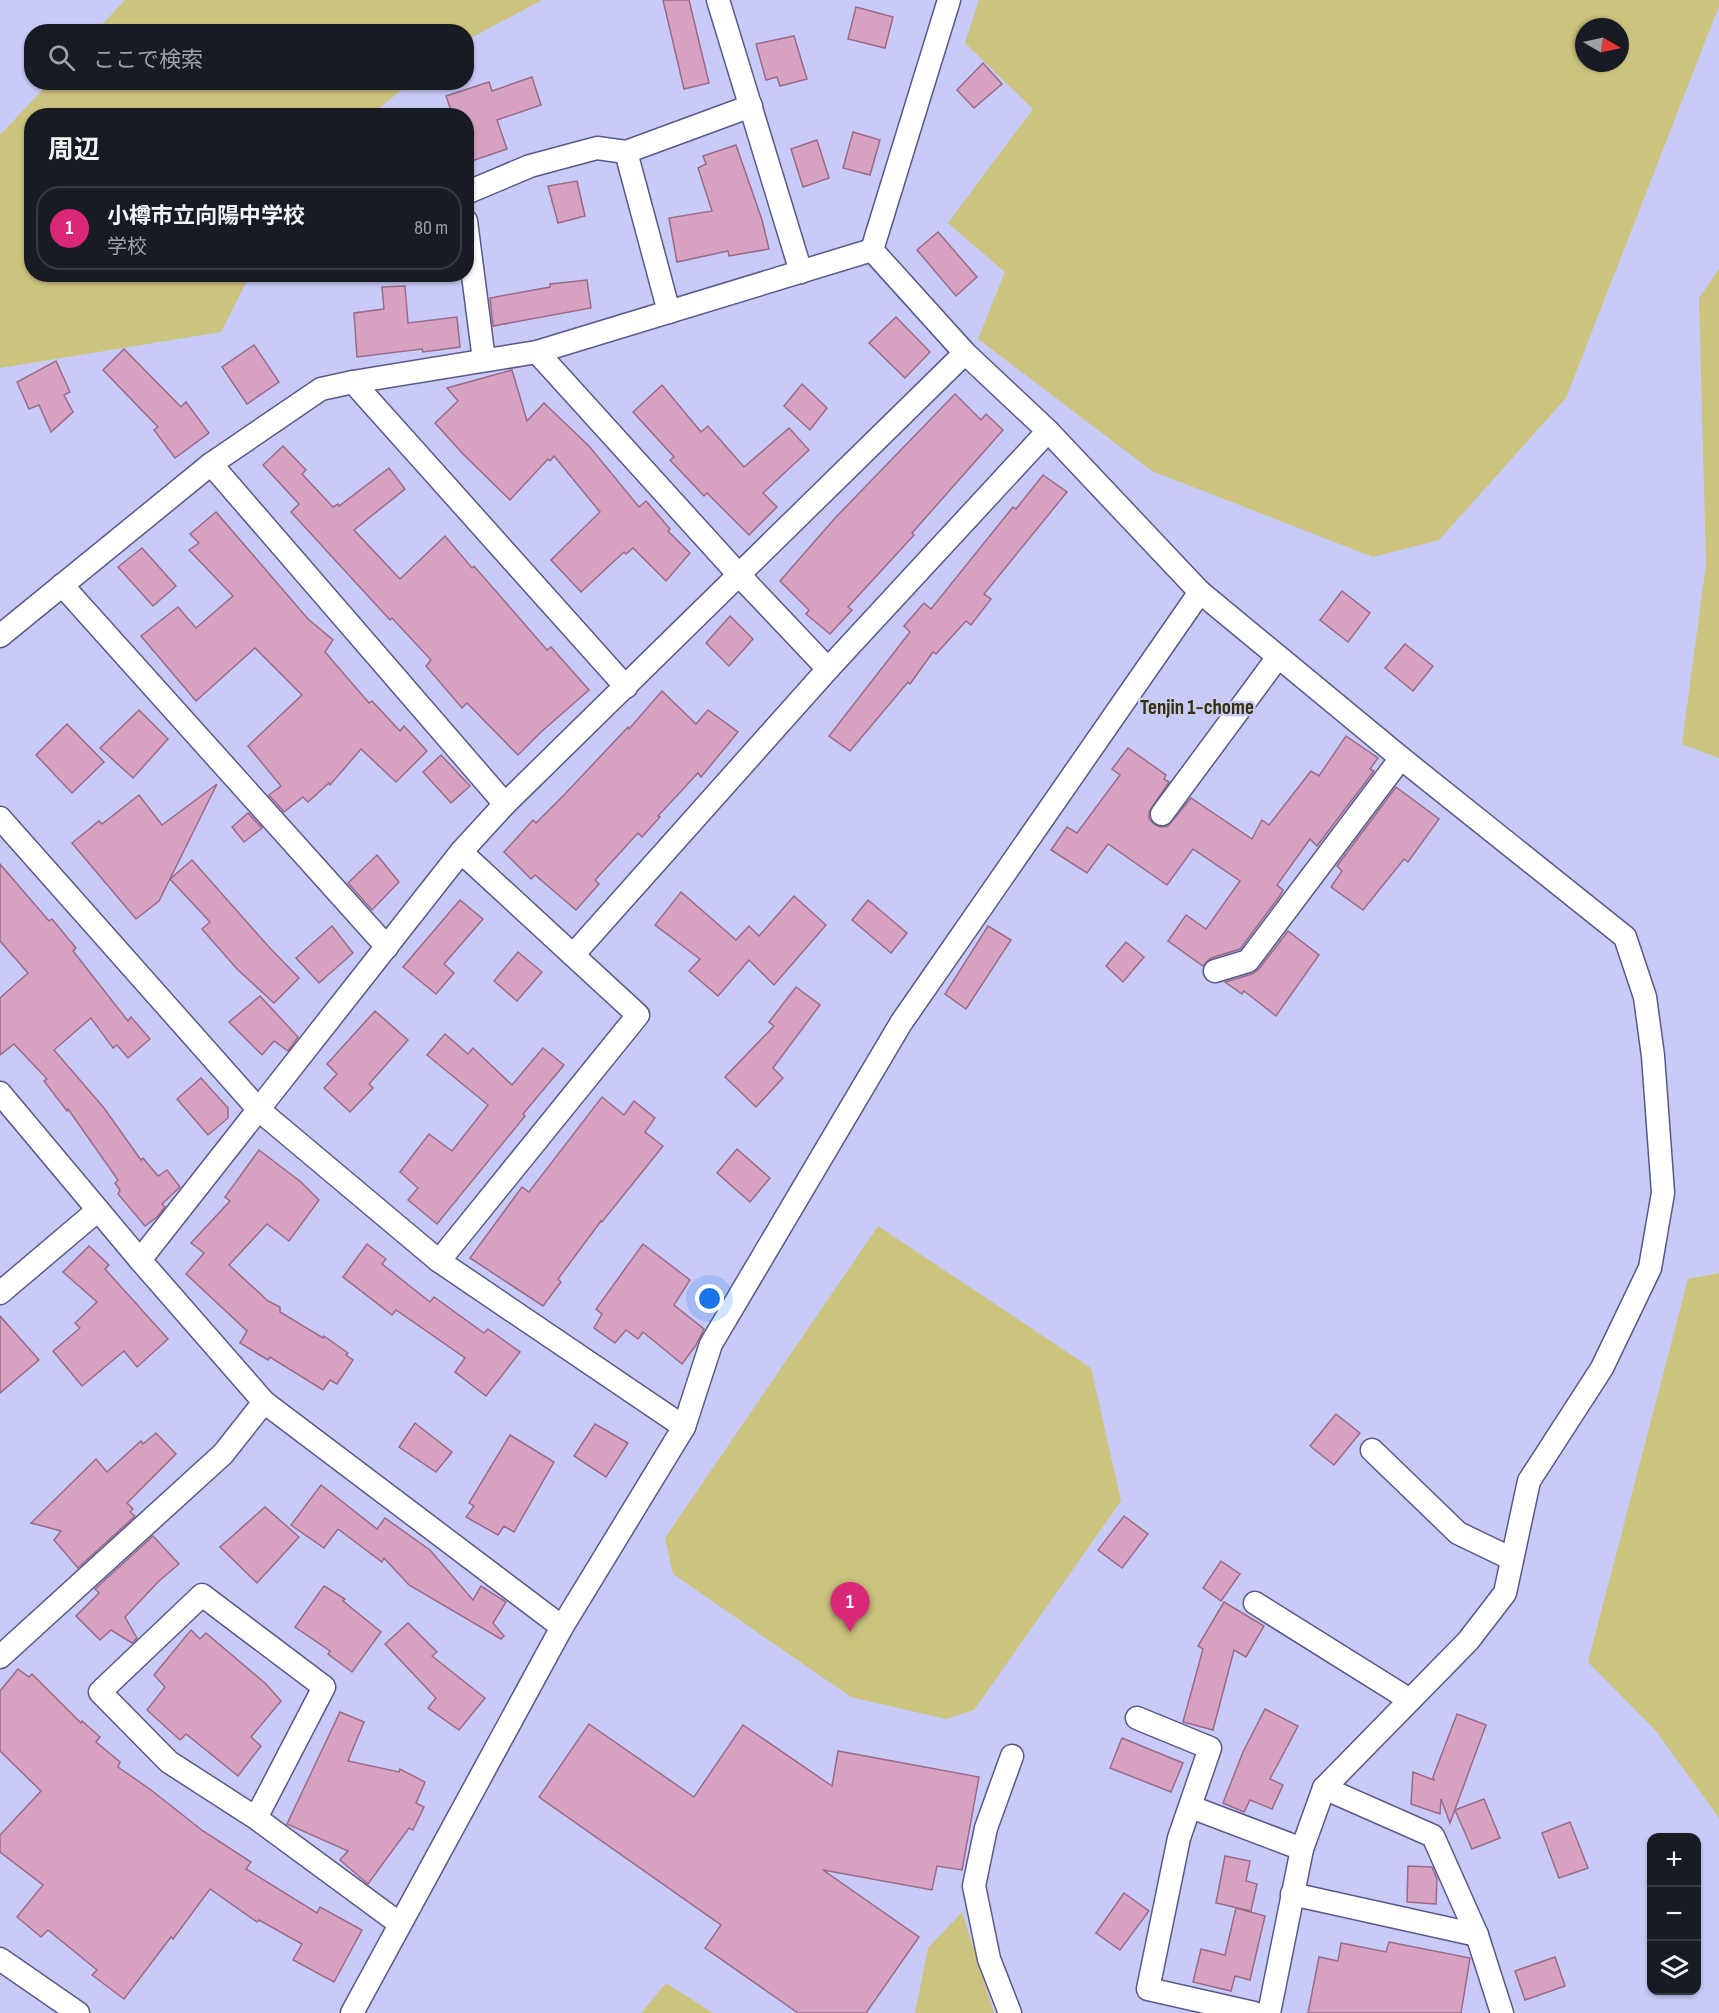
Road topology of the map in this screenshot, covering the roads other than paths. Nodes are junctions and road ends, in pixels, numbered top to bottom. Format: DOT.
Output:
graph roads {
  1 [pos="718,0"];
  2 [pos="949,0"];
  3 [pos="751,106"];
  4 [pos="626,152"];
  5 [pos="474,190"];
  6 [pos="872,250"];
  7 [pos="801,272"];
  8 [pos="474,282"];
  9 [pos="669,312"];
  10 [pos="537,352"];
  11 [pos="965,352"];
  12 [pos="484,360"];
  13 [pos="353,382"];
  14 [pos="1048,431"];
  15 [pos="210,464"];
  16 [pos="740,576"];
  17 [pos="62,585"];
  18 [pos="1200,592"];
  19 [pos="0,636"];
  20 [pos="1278,657"];
  21 [pos="828,669"];
  22 [pos="626,687"];
  23 [pos="1401,758"];
  24 [pos="505,804"];
  25 [pos="1162,814"];
  26 [pos="0,818"];
  27 [pos="461,852"];
  28 [pos="387,947"];
  29 [pos="573,955"];
  30 [pos="1215,971"];
  31 [pos="0,1094"];
  32 [pos="259,1110"];
  33 [pos="98,1210"];
  34 [pos="140,1260"];
  35 [pos="439,1261"];
  36 [pos="0,1293"];
  37 [pos="264,1402"];
  38 [pos="684,1427"];
  39 [pos="1372,1450"];
  40 [pos="1512,1559"];
  41 [pos="1255,1603"];
  42 [pos="562,1627"];
  43 [pos="0,1657"];
  44 [pos="1410,1700"];
  45 [pos="1137,1718"];
  46 [pos="1012,1756"];
  47 [pos="1324,1788"];
  48 [pos="1191,1807"];
  49 [pos="256,1818"];
  50 [pos="1302,1850"];
  51 [pos="1292,1894"];
  52 [pos="400,1924"];
  53 [pos="1477,1935"];
  54 [pos="0,1959"];
  55 [pos="78,2013"];
  56 [pos="352,2013"];
  57 [pos="1010,2013"];
  58 [pos="1254,2013"];
  59 [pos="1269,2013"];
  60 [pos="1502,2013"];
  1 -- 3 [label="street"];
  2 -- 6 [label="street"];
  3 -- 4 [label="street"];
  3 -- 7 [label="street"];
  4 -- 5 [label="street"];
  4 -- 9 [label="street"];
  6 -- 7 [label="street"];
  6 -- 11 [label="street"];
  7 -- 9 [label="street"];
  8 -- 12 [label="street"];
  9 -- 10 [label="street"];
  10 -- 12 [label="street"];
  10 -- 16 [label="street"];
  11 -- 14 [label="street"];
  11 -- 16 [label="street"];
  12 -- 13 [label="street"];
  13 -- 15 [label="street"];
  13 -- 22 [label="street"];
  14 -- 18 [label="street"];
  14 -- 21 [label="street"];
  15 -- 17 [label="street"];
  15 -- 24 [label="street"];
  16 -- 21 [label="street"];
  16 -- 22 [label="street"];
  17 -- 19 [label="street"];
  17 -- 28 [label="street"];
  18 -- 20 [label="street"];
  18 -- 38 [label="street"];
  20 -- 23 [label="street"];
  20 -- 25 [label="street"];
  21 -- 29 [label="street"];
  22 -- 24 [label="street"];
  23 -- 30 [label="street"];
  23 -- 40 [label="street"];
  24 -- 27 [label="street"];
  26 -- 32 [label="street"];
  27 -- 28 [label="street"];
  27 -- 29 [label="street"];
  28 -- 32 [label="street"];
  29 -- 35 [label="street"];
  31 -- 33 [label="street"];
  32 -- 34 [label="street"];
  32 -- 35 [label="street"];
  33 -- 34 [label="street"];
  33 -- 36 [label="street"];
  34 -- 37 [label="street"];
  35 -- 38 [label="street"];
  37 -- 42 [label="street"];
  37 -- 43 [label="street"];
  38 -- 42 [label="street"];
  39 -- 40 [label="street"];
  40 -- 44 [label="street"];
  41 -- 44 [label="street"];
  42 -- 52 [label="street"];
  44 -- 47 [label="street"];
  45 -- 48 [label="street"];
  46 -- 57 [label="street"];
  47 -- 50 [label="street"];
  47 -- 53 [label="street"];
  48 -- 50 [label="street"];
  48 -- 58 [label="street"];
  49 -- 49 [label="street"];
  49 -- 52 [label="street"];
  50 -- 51 [label="street"];
  51 -- 53 [label="street"];
  51 -- 59 [label="street"];
  52 -- 56 [label="street"];
  53 -- 60 [label="street"];
  54 -- 55 [label="street"];
}
